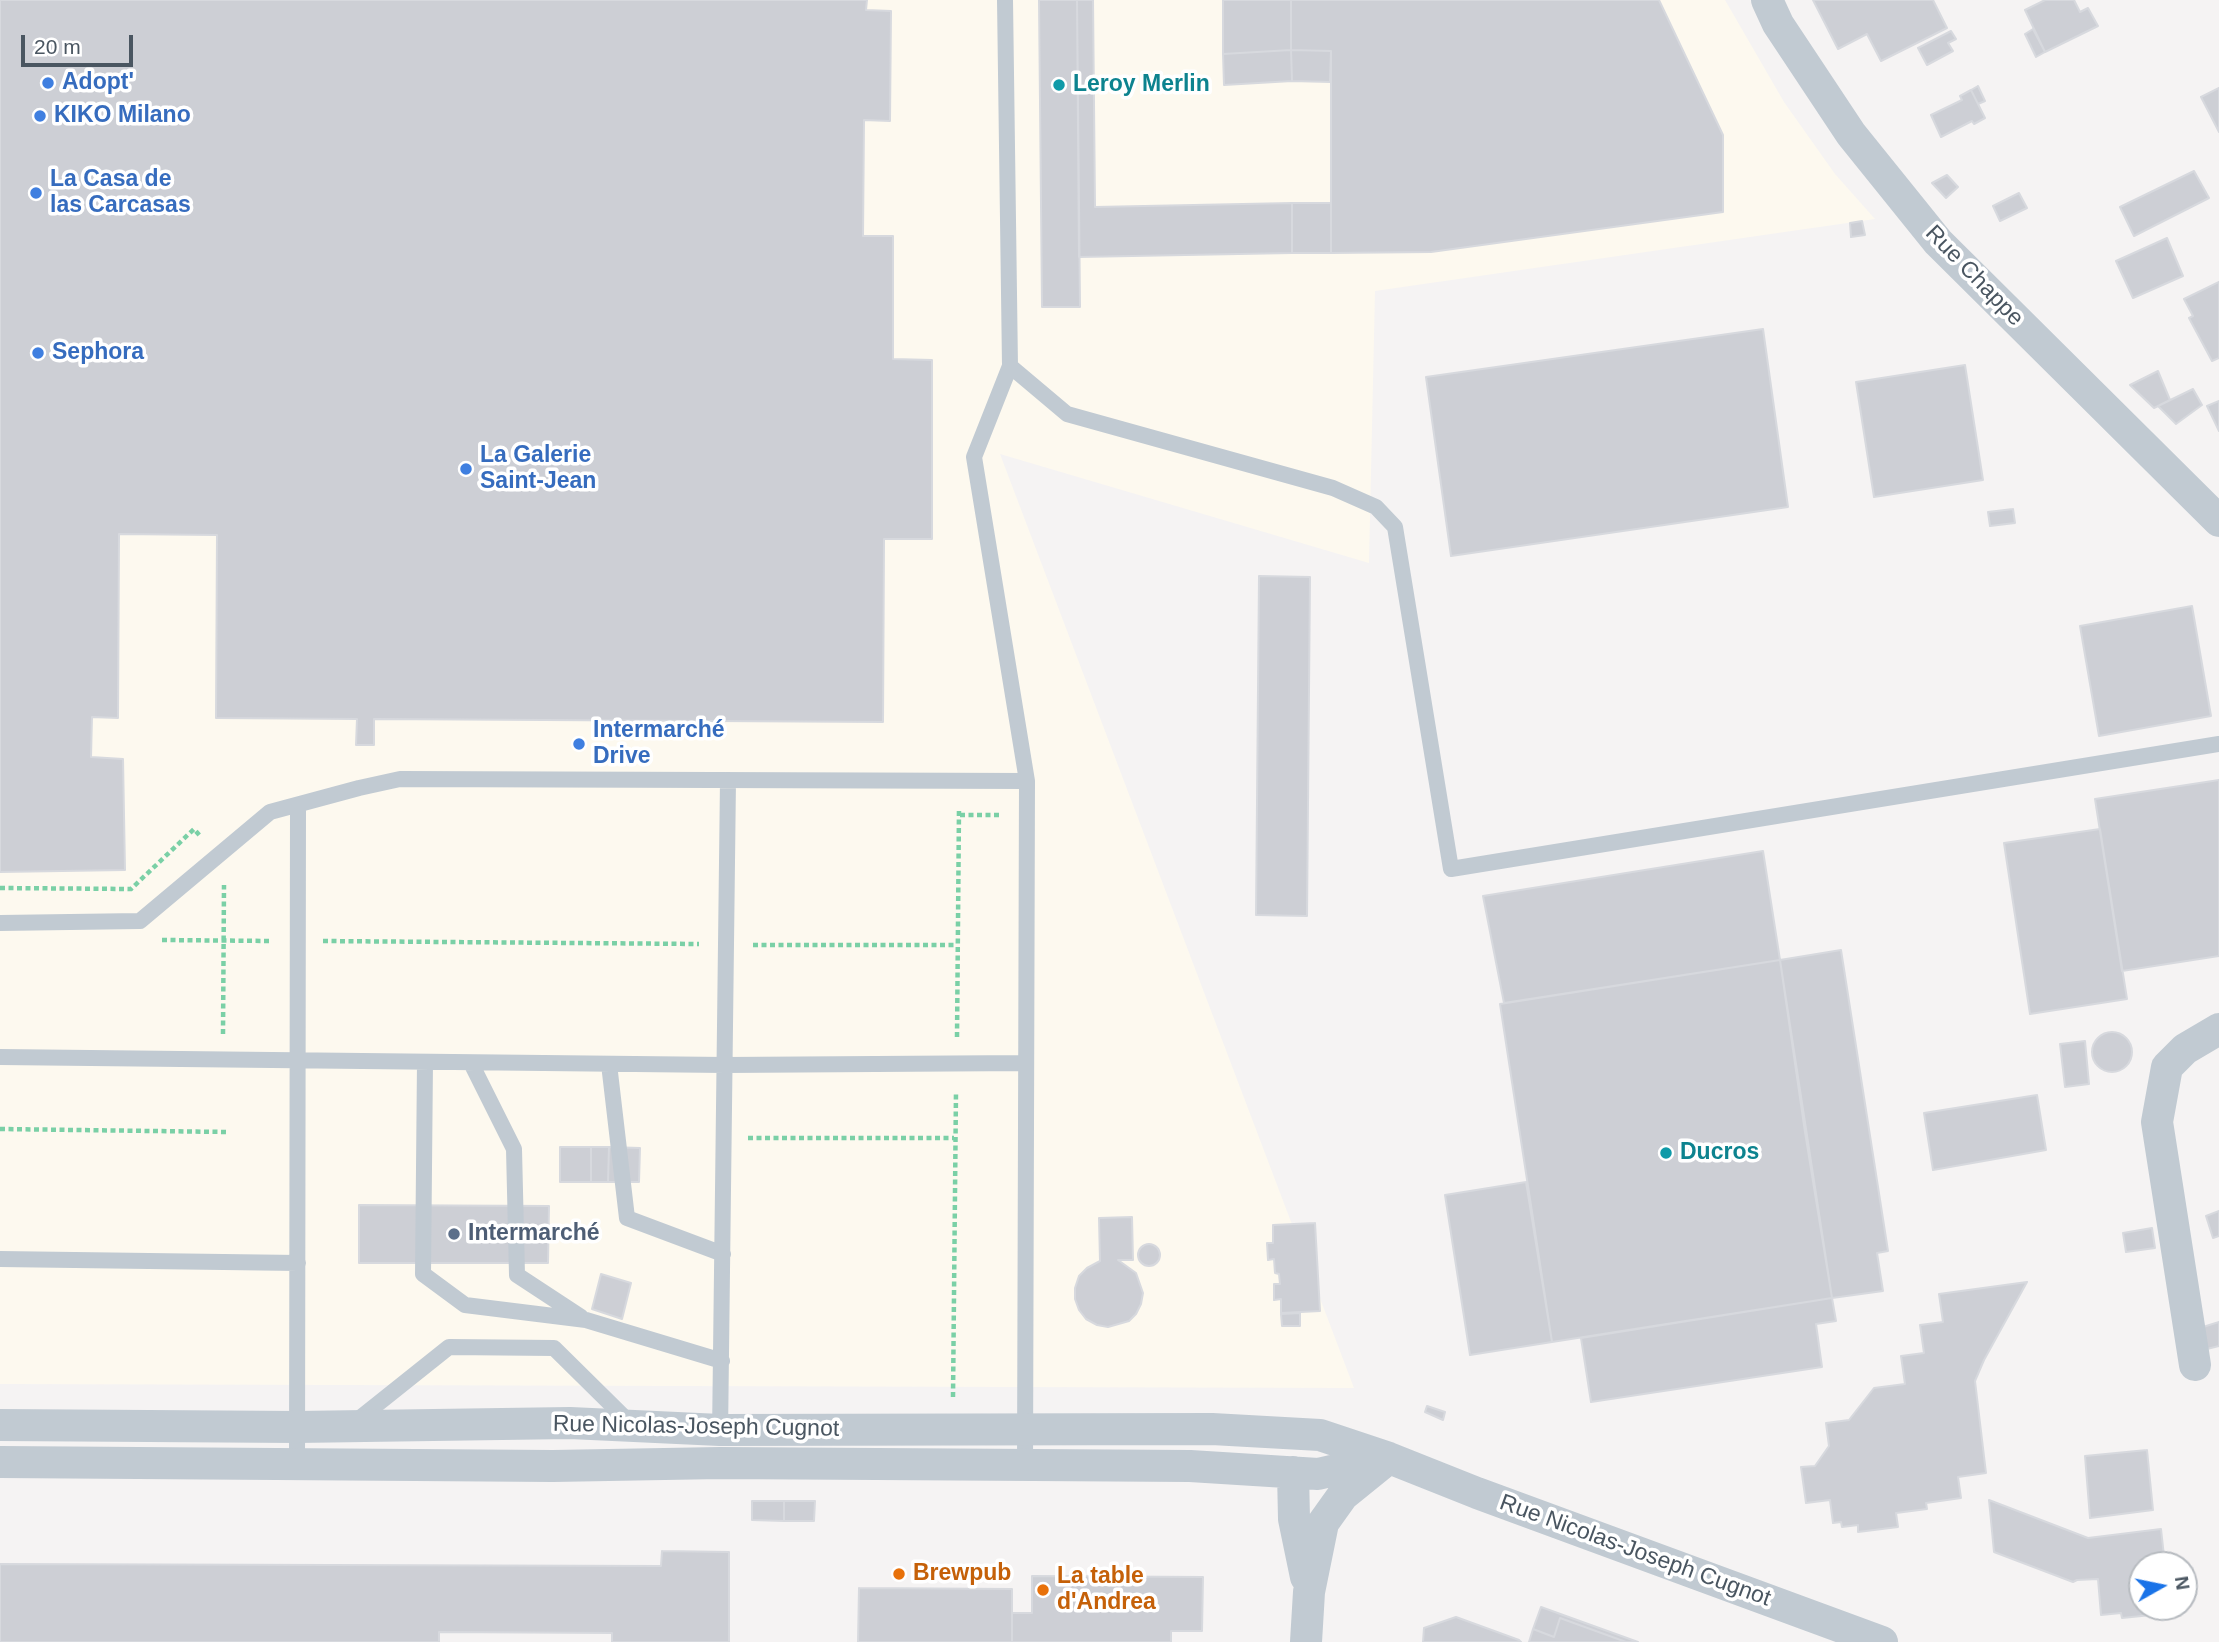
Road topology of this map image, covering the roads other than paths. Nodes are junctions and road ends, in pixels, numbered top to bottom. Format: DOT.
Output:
graph roads {
  1 [pos="1005,0"];
  2 [pos="1767,0"];
  3 [pos="1010,366"];
  4 [pos="2219,521"];
  5 [pos="2219,744"];
  6 [pos="728,780"];
  7 [pos="1027,781"];
  8 [pos="298,806"];
  9 [pos="0,923"];
  10 [pos="2219,1030"];
  11 [pos="0,1057"];
  12 [pos="297,1061"];
  13 [pos="425,1062"];
  14 [pos="471,1063"];
  15 [pos="1026,1063"];
  16 [pos="608,1064"];
  17 [pos="725,1065"];
  18 [pos="723,1254"];
  19 [pos="0,1259"];
  20 [pos="298,1263"];
  21 [pos="586,1320"];
  22 [pos="722,1362"];
  23 [pos="2195,1364"];
  24 [pos="0,1425"];
  25 [pos="350,1426"];
  26 [pos="633,1426"];
  27 [pos="296,1427"];
  28 [pos="1025,1429"];
  29 [pos="720,1430"];
  30 [pos="1389,1458"];
  31 [pos="0,1462"];
  32 [pos="720,1463"];
  33 [pos="297,1464"];
  34 [pos="1025,1466"];
  35 [pos="1293,1472"];
  36 [pos="1309,1592"];
  37 [pos="1306,1642"];
  38 [pos="1882,1642"];
  1 -- 3 [label="lane"];
  2 -- 4 [label="street, Rue Chappe"];
  3 -- 5 [label="lane"];
  3 -- 7 [label="lane"];
  6 -- 7 [label="lane"];
  6 -- 8 [label="lane"];
  6 -- 17 [label="lane"];
  7 -- 15 [label="lane"];
  8 -- 9 [label="lane"];
  8 -- 12 [label="lane"];
  10 -- 23 [label="street"];
  11 -- 12 [label="lane"];
  12 -- 13 [label="lane"];
  12 -- 20 [label="lane"];
  13 -- 14 [label="lane"];
  13 -- 21 [label="lane"];
  14 -- 16 [label="lane"];
  14 -- 21 [label="lane"];
  15 -- 17 [label="lane"];
  15 -- 28 [label="lane"];
  16 -- 17 [label="lane"];
  16 -- 18 [label="lane"];
  17 -- 18 [label="lane"];
  18 -- 22 [label="lane"];
  19 -- 20 [label="lane"];
  20 -- 27 [label="lane"];
  21 -- 22 [label="lane"];
  22 -- 29 [label="lane"];
  24 -- 27 [label="street, Rue Nicolas-Joseph Cugnot"];
  25 -- 26 [label="street, Rue Nicolas-Joseph Cugnot"];
  25 -- 26 [label="lane"];
  25 -- 27 [label="street, Rue Nicolas-Joseph Cugnot"];
  26 -- 29 [label="street, Rue Nicolas-Joseph Cugnot"];
  27 -- 33 [label="lane"];
  28 -- 29 [label="street, Rue Nicolas-Joseph Cugnot"];
  28 -- 30 [label="street, Rue Nicolas-Joseph Cugnot"];
  28 -- 34 [label="lane"];
  29 -- 32 [label="lane"];
  30 -- 35 [label="street, Rue Nicolas-Joseph Cugnot"];
  30 -- 36 [label="street"];
  30 -- 38 [label="street, Rue Nicolas-Joseph Cugnot"];
  31 -- 33 [label="street, Rue Nicolas-Joseph Cugnot"];
  32 -- 33 [label="street, Rue Nicolas-Joseph Cugnot"];
  32 -- 34 [label="street, Rue Nicolas-Joseph Cugnot"];
  34 -- 35 [label="street, Rue Nicolas-Joseph Cugnot"];
  35 -- 36 [label="street"];
  36 -- 37 [label="street"];
}
